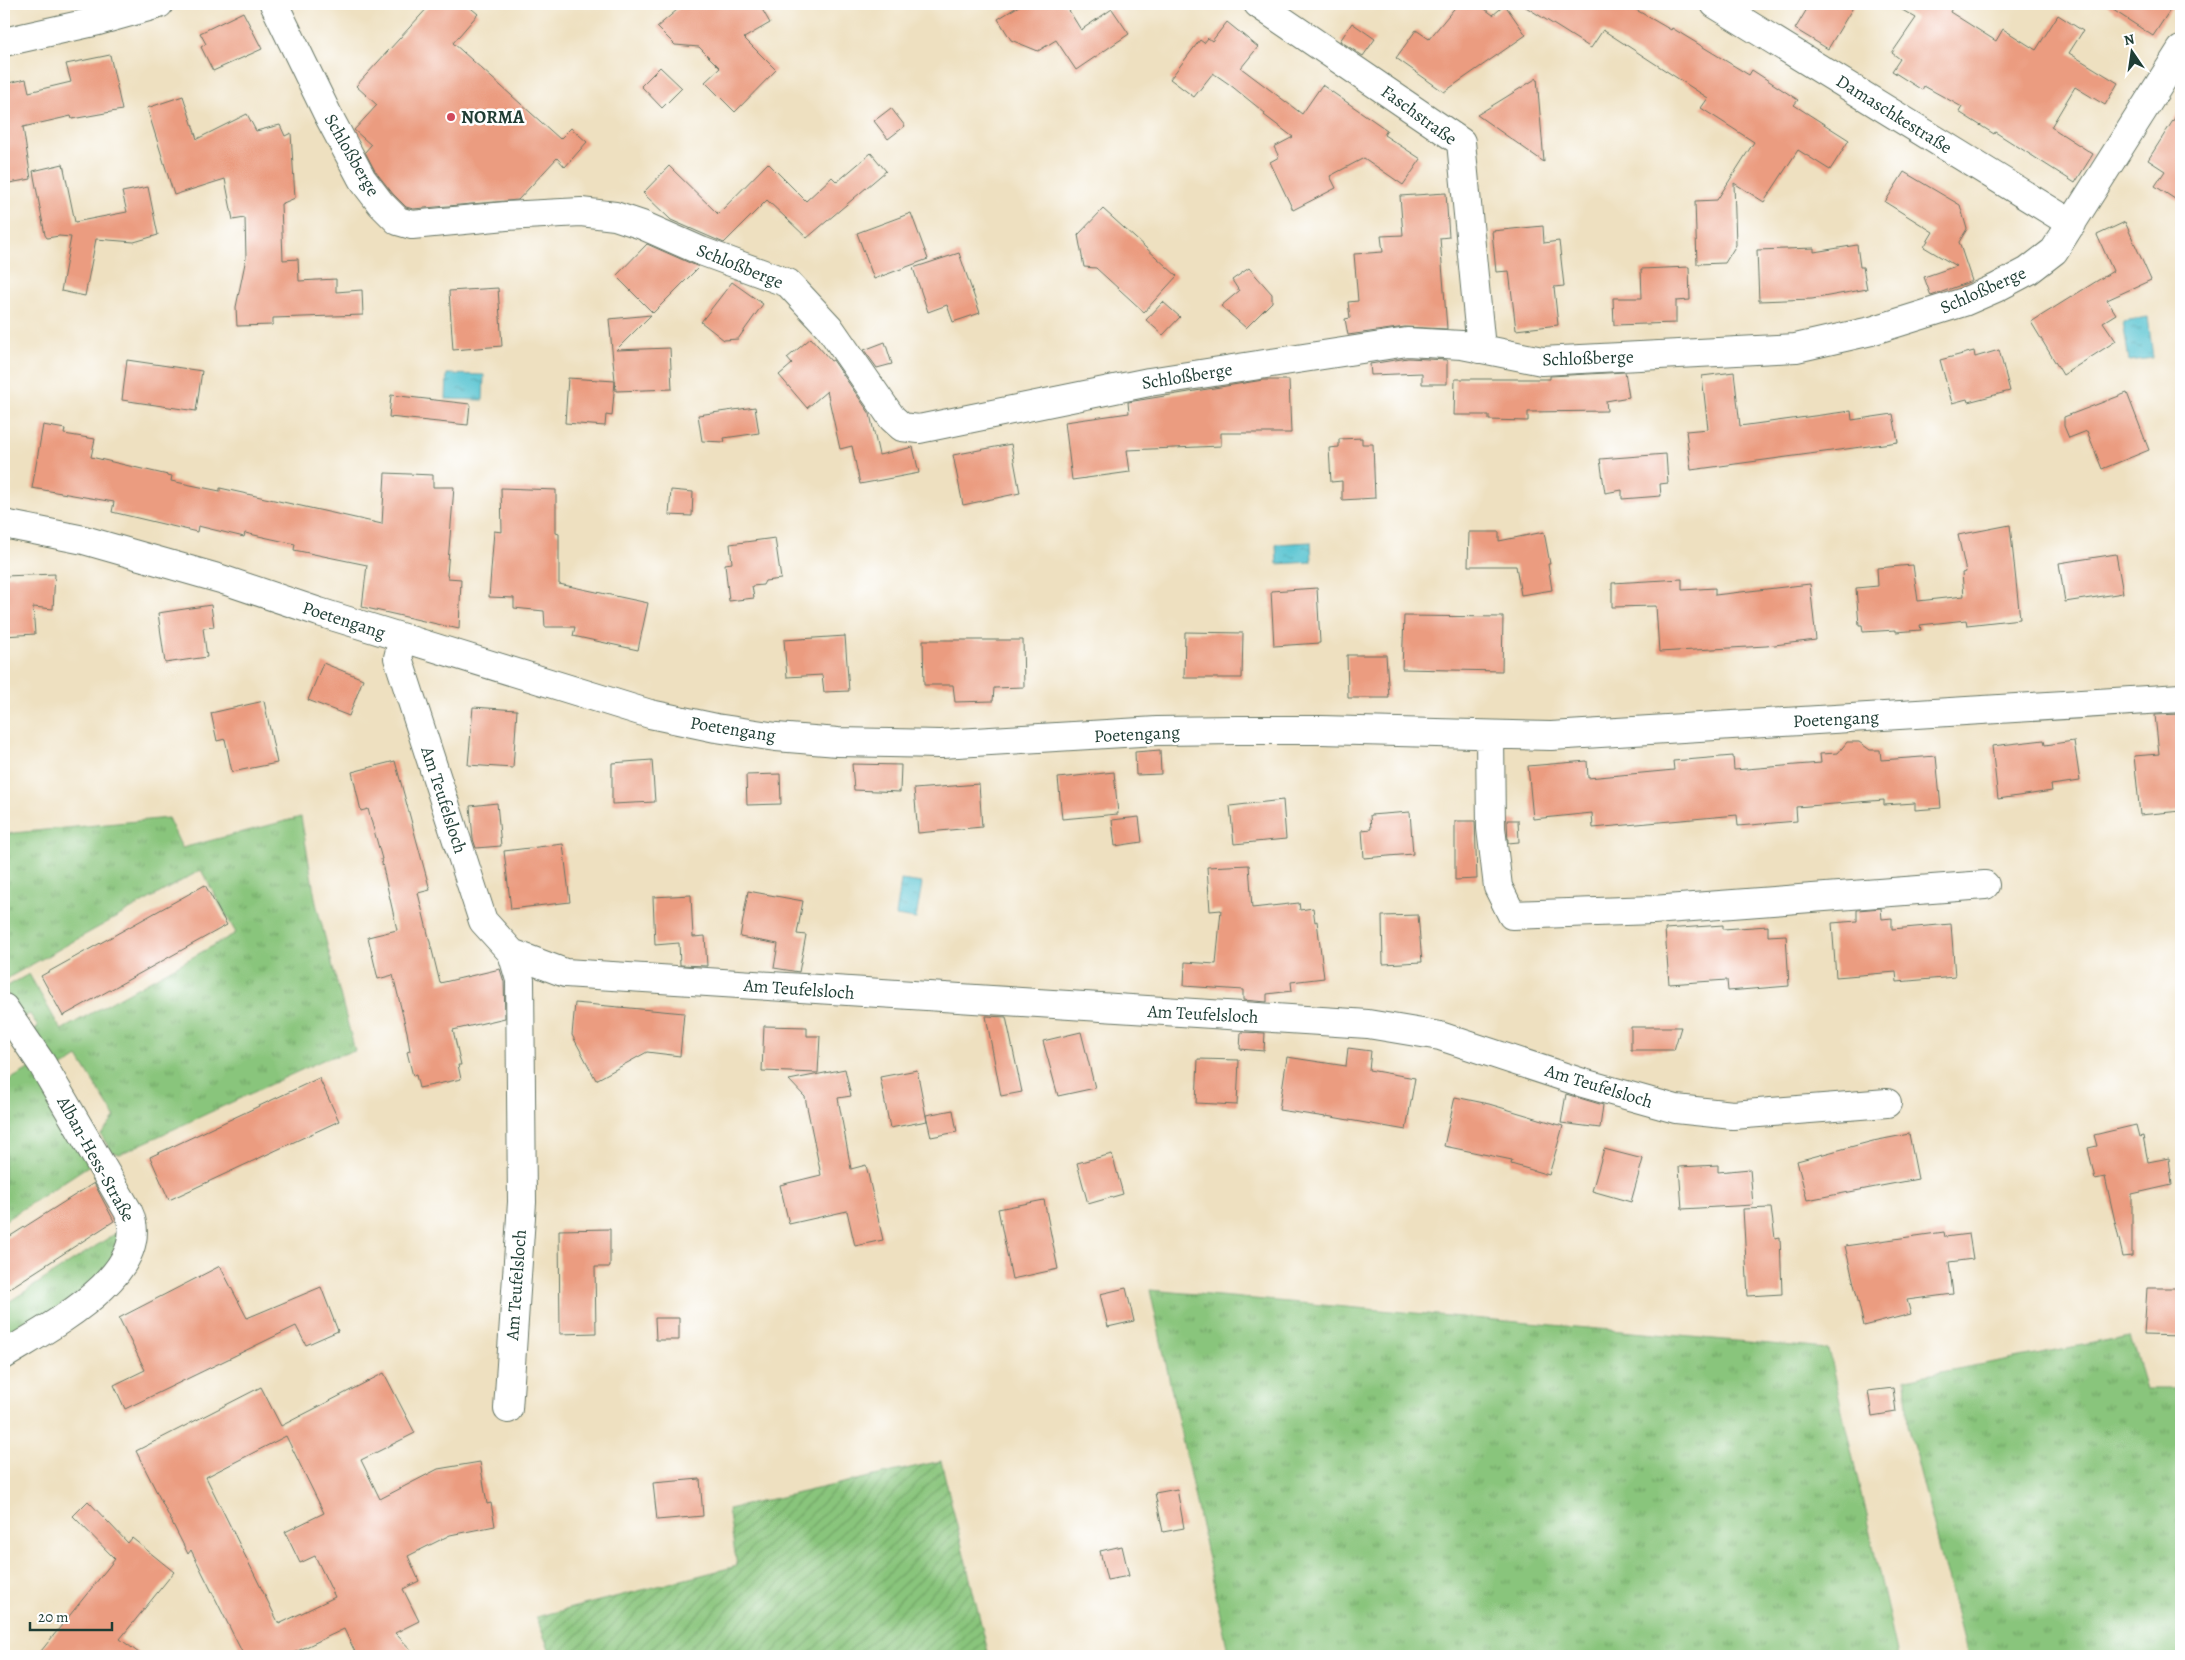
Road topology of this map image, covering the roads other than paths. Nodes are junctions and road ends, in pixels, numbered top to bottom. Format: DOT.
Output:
graph roads {
  1 [pos="160,4"];
  2 [pos="274,4"];
  3 [pos="1258,4"];
  4 [pos="1715,4"];
  5 [pos="4,42"];
  6 [pos="2181,50"];
  7 [pos="2072,224"];
  8 [pos="1479,348"];
  9 [pos="4,524"];
  10 [pos="403,638"];
  11 [pos="2181,698"];
  12 [pos="1490,735"];
  13 [pos="1985,885"];
  14 [pos="512,953"];
  15 [pos="4,1008"];
  16 [pos="1887,1103"];
  17 [pos="4,1355"];
  18 [pos="508,1409"];
  1 -- 5 [label="street"];
  2 -- 8 [label="street, Schloßberge"];
  3 -- 8 [label="street, Faschstraße"];
  4 -- 7 [label="street, Damaschkestraße"];
  6 -- 7 [label="street, Schloßberge"];
  7 -- 8 [label="street, Schloßberge"];
  9 -- 10 [label="street, Poetengang"];
  10 -- 12 [label="street, Poetengang"];
  10 -- 14 [label="street, Am Teufelsloch"];
  11 -- 12 [label="street, Poetengang"];
  12 -- 13 [label="street"];
  14 -- 16 [label="street, Am Teufelsloch"];
  14 -- 18 [label="street, Am Teufelsloch"];
  15 -- 17 [label="street, Alban-Hess-Straße"];
}
